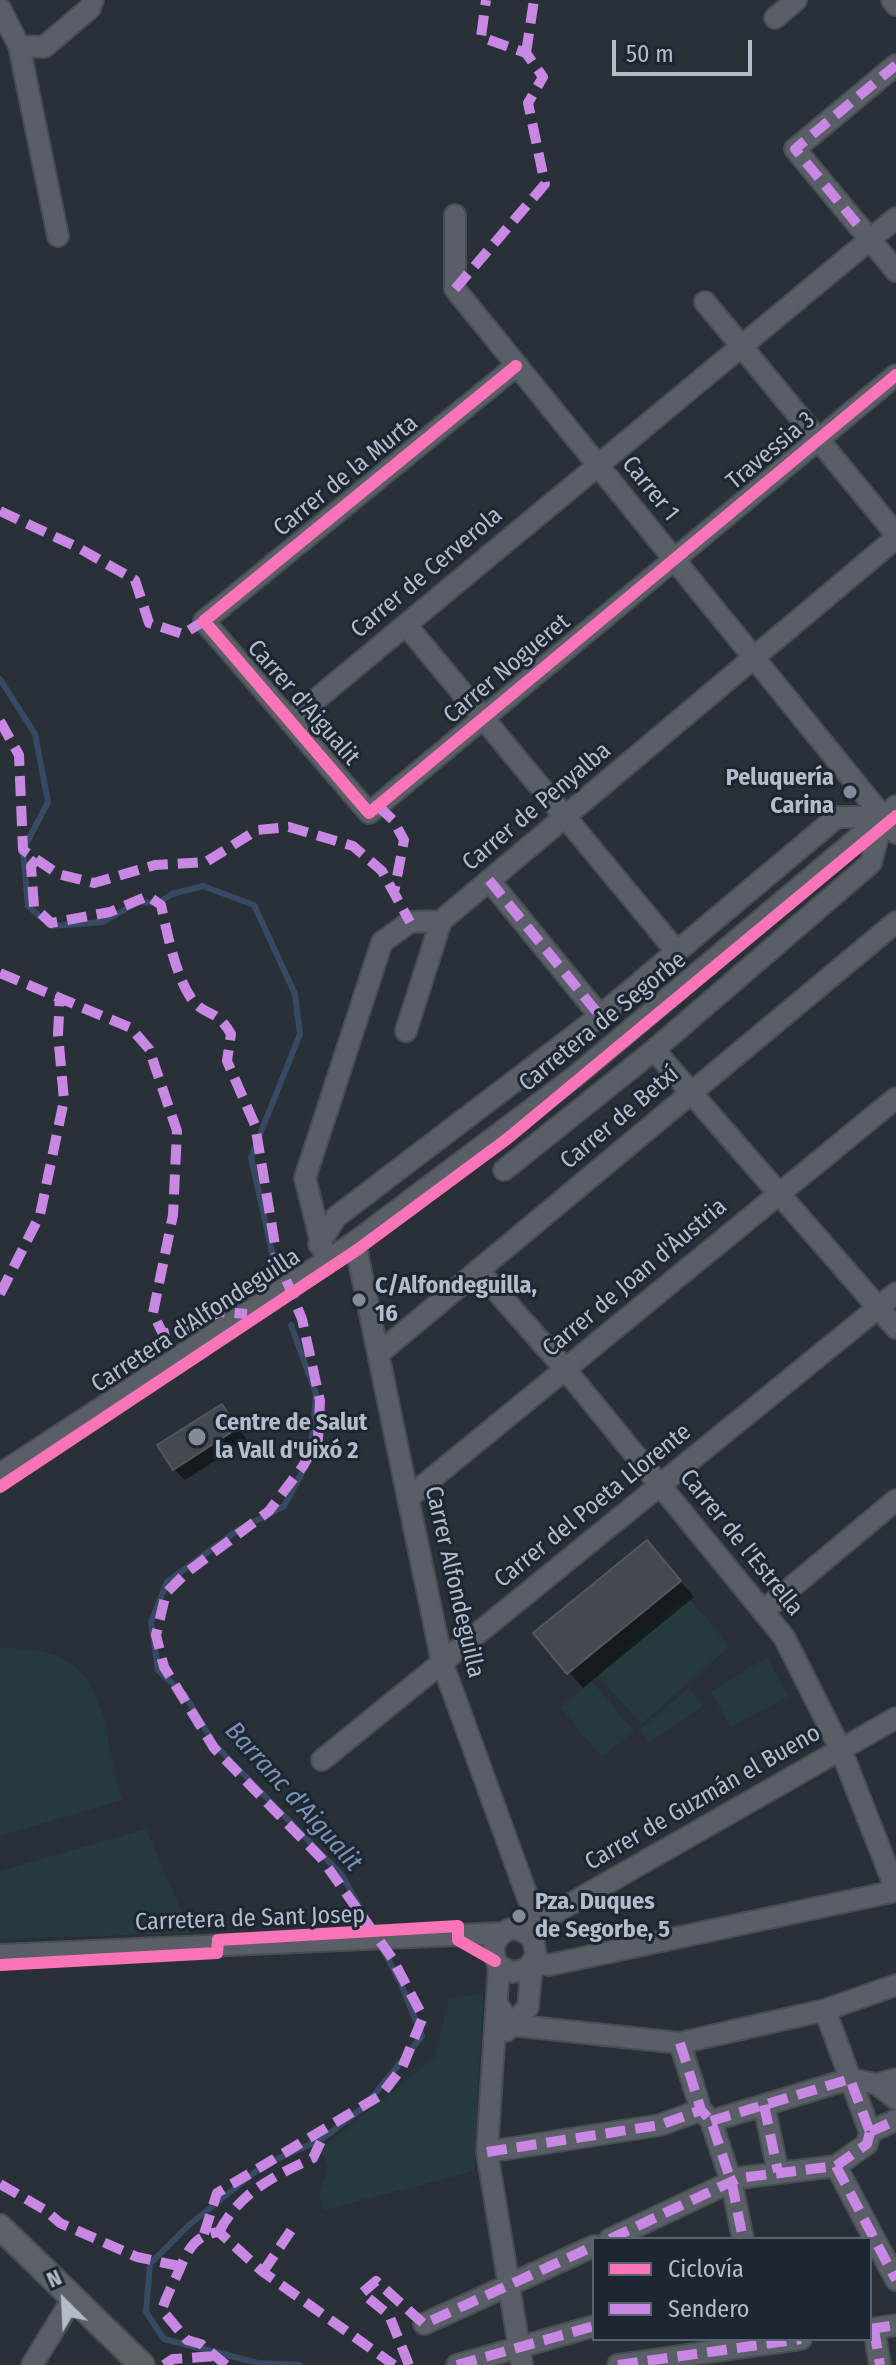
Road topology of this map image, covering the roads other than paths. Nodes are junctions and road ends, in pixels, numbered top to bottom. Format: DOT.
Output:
graph roads {
  1 [pos="93,0"];
  2 [pos="796,0"];
  3 [pos="892,0"];
  4 [pos="896,5"];
  5 [pos="0,8"];
  6 [pos="775,18"];
  7 [pos="19,46"];
  8 [pos="896,65"];
  9 [pos="455,215"];
  10 [pos="896,218"];
  11 [pos="864,232"];
  12 [pos="58,236"];
  13 [pos="896,271"];
  14 [pos="705,302"];
  15 [pos="741,346"];
  16 [pos="516,366"];
  17 [pos="896,375"];
  18 [pos="818,440"];
  19 [pos="597,466"];
  20 [pos="896,536"];
  21 [pos="674,560"];
  22 [pos="204,621"];
  23 [pos="406,625"];
  24 [pos="754,658"];
  25 [pos="483,718"];
  26 [pos="290,721"];
  27 [pos="369,813"];
  28 [pos="565,817"];
  29 [pos="892,819"];
  30 [pos="489,880"];
  31 [pos="441,921"];
  32 [pos="896,922"];
  33 [pos="677,952"];
  34 [pos="600,1016"];
  35 [pos="406,1031"];
  36 [pos="654,1050"];
  37 [pos="691,1093"];
  38 [pos="896,1098"];
  39 [pos="504,1170"];
  40 [pos="778,1193"];
  41 [pos="355,1242"];
  42 [pos="324,1252"];
  43 [pos="478,1270"];
  44 [pos="896,1293"];
  45 [pos="878,1308"];
  46 [pos="896,1328"];
  47 [pos="378,1354"];
  48 [pos="565,1369"];
  49 [pos="0,1474"];
  50 [pos="660,1485"];
  51 [pos="408,1498"];
  52 [pos="896,1500"];
  53 [pos="763,1611"];
  54 [pos="442,1662"];
  55 [pos="896,1718"];
  56 [pos="841,1750"];
  57 [pos="322,1760"];
  58 [pos="896,1891"];
  59 [pos="532,1928"];
  60 [pos="502,1933"];
  61 [pos="0,1955"];
  62 [pos="533,1964"];
  63 [pos="499,1966"];
  64 [pos="896,1985"];
  65 [pos="497,2004"];
  66 [pos="825,2010"];
  67 [pos="511,2025"];
  68 [pos="495,2042"];
  69 [pos="680,2043"];
  70 [pos="850,2079"];
  71 [pos="887,2081"];
  72 [pos="896,2099"];
  73 [pos="764,2105"];
  74 [pos="706,2116"];
  75 [pos="896,2120"];
  76 [pos="870,2132"];
  77 [pos="487,2152"];
  78 [pos="836,2166"];
  79 [pos="778,2172"];
  80 [pos="732,2184"];
  81 [pos="0,2227"];
  82 [pos="614,2237"];
  83 [pos="743,2237"];
  84 [pos="873,2238"];
  85 [pos="592,2247"];
  86 [pos="894,2272"];
  87 [pos="509,2285"];
  88 [pos="73,2298"];
  89 [pos="424,2324"];
  90 [pos="896,2325"];
  91 [pos="592,2327"];
  92 [pos="872,2329"];
  93 [pos="762,2342"];
  94 [pos="521,2356"];
  95 [pos="32,2365"];
  96 [pos="142,2365"];
  97 [pos="457,2365"];
  98 [pos="618,2365"];
  99 [pos="880,2365"];
  1 -- 7 [label="street"];
  2 -- 6 [label="street"];
  3 -- 4 [label="street"];
  5 -- 7 [label="street"];
  7 -- 12 [label="street"];
  8 -- 11 [label="street"];
  9 -- 16 [label="street, Carrer 1"];
  10 -- 11 [label="street, Carrer de Cerverola"];
  11 -- 13 [label="street"];
  11 -- 15 [label="street, Carrer de Cerverola"];
  14 -- 15 [label="street"];
  15 -- 18 [label="street"];
  15 -- 19 [label="street, Carrer de Cerverola"];
  16 -- 19 [label="street, Carrer 1"];
  16 -- 22 [label="street, Carrer de la Murta"];
  17 -- 18 [label="street, Travessia 3"];
  18 -- 20 [label="street"];
  18 -- 21 [label="street, Travessia 3"];
  19 -- 21 [label="street, Carrer 1"];
  19 -- 23 [label="street, Carrer de Cerverola"];
  20 -- 24 [label="street, Carrer de Penyalba"];
  21 -- 24 [label="street, Carrer 1"];
  21 -- 25 [label="street, Carrer Nogueret"];
  22 -- 26 [label="street, Carrer d'Aigualit"];
  23 -- 25 [label="street"];
  23 -- 26 [label="street, Carrer de Cerverola"];
  24 -- 28 [label="street, Carrer de Penyalba"];
  24 -- 29 [label="street, Carrer 1"];
  25 -- 27 [label="street, Carrer Nogueret"];
  25 -- 28 [label="street"];
  26 -- 27 [label="street, Carrer d'Aigualit"];
  28 -- 30 [label="street, Carrer de Penyalba"];
  28 -- 33 [label="street"];
  29 -- 33 [label="street, Carretera de Segorbe"];
  29 -- 36 [label="street"];
  29 -- 41 [label="street, Carretera de Segorbe"];
  30 -- 31 [label="street, Carrer de Penyalba"];
  30 -- 34 [label="street"];
  31 -- 35 [label="street"];
  31 -- 42 [label="street"];
  32 -- 37 [label="street, Carrer de Betxí"];
  33 -- 34 [label="street, Carretera de Segorbe"];
  34 -- 42 [label="street, Carretera de Segorbe"];
  36 -- 37 [label="street"];
  36 -- 39 [label="street"];
  37 -- 40 [label="street"];
  37 -- 43 [label="street, Carrer de Betxí"];
  38 -- 40 [label="street, Carrer de Joan d'Àustria"];
  40 -- 45 [label="street"];
  40 -- 48 [label="street, Carrer de Joan d'Àustria"];
  41 -- 42 [label="street, Carretera de Segorbe"];
  41 -- 47 [label="street, Carrer Alfondeguilla"];
  42 -- 49 [label="street, Carretera d'Alfondeguilla"];
  43 -- 47 [label="street, Carrer de Betxí"];
  43 -- 48 [label="street, Carrer de l'Estrella"];
  44 -- 45 [label="street, Carrer del Poeta Llorente"];
  45 -- 46 [label="street"];
  45 -- 50 [label="street, Carrer del Poeta Llorente"];
  47 -- 51 [label="street, Carrer Alfondeguilla"];
  48 -- 50 [label="street, Carrer de l'Estrella"];
  48 -- 51 [label="street, Carrer de Joan d'Àustria"];
  50 -- 53 [label="street, Carrer de l'Estrella"];
  50 -- 54 [label="street, Carrer del Poeta Llorente"];
  51 -- 54 [label="street, Carrer Alfondeguilla"];
  52 -- 53 [label="street"];
  53 -- 56 [label="street, Carrer de l'Estrella"];
  54 -- 57 [label="street, Carrer del Poeta Llorente"];
  54 -- 59 [label="street, Carrer Alfondeguilla"];
  55 -- 56 [label="street, Carrer de Guzmán el Bueno"];
  56 -- 58 [label="street, Carrer de l'Estrella"];
  56 -- 59 [label="street, Carrer de Guzmán el Bueno"];
  58 -- 62 [label="street"];
  59 -- 60 [label="street"];
  59 -- 62 [label="street"];
  60 -- 61 [label="street, Carretera de Sant Josep"];
  60 -- 63 [label="street"];
  62 -- 63 [label="street"];
  62 -- 67 [label="street"];
  63 -- 65 [label="street"];
  64 -- 66 [label="street"];
  65 -- 67 [label="street"];
  65 -- 68 [label="street"];
  66 -- 69 [label="street"];
  66 -- 70 [label="street"];
  67 -- 68 [label="street"];
  67 -- 69 [label="street"];
  68 -- 77 [label="street"];
  69 -- 74 [label="street"];
  70 -- 71 [label="street"];
  70 -- 73 [label="street"];
  70 -- 76 [label="street"];
  71 -- 72 [label="street"];
  73 -- 74 [label="street"];
  73 -- 79 [label="street"];
  74 -- 77 [label="street"];
  74 -- 80 [label="street"];
  75 -- 76 [label="street"];
  76 -- 78 [label="street"];
  77 -- 87 [label="street"];
  78 -- 79 [label="street"];
  78 -- 84 [label="street"];
  79 -- 80 [label="street"];
  80 -- 82 [label="street"];
  80 -- 83 [label="street"];
  81 -- 88 [label="main road"];
  84 -- 86 [label="street"];
  85 -- 87 [label="street"];
  87 -- 89 [label="street"];
  87 -- 94 [label="street"];
  88 -- 95 [label="street"];
  88 -- 96 [label="main road"];
  90 -- 92 [label="street"];
  91 -- 94 [label="street"];
  92 -- 99 [label="street"];
  93 -- 98 [label="street"];
  94 -- 97 [label="street"];
}
